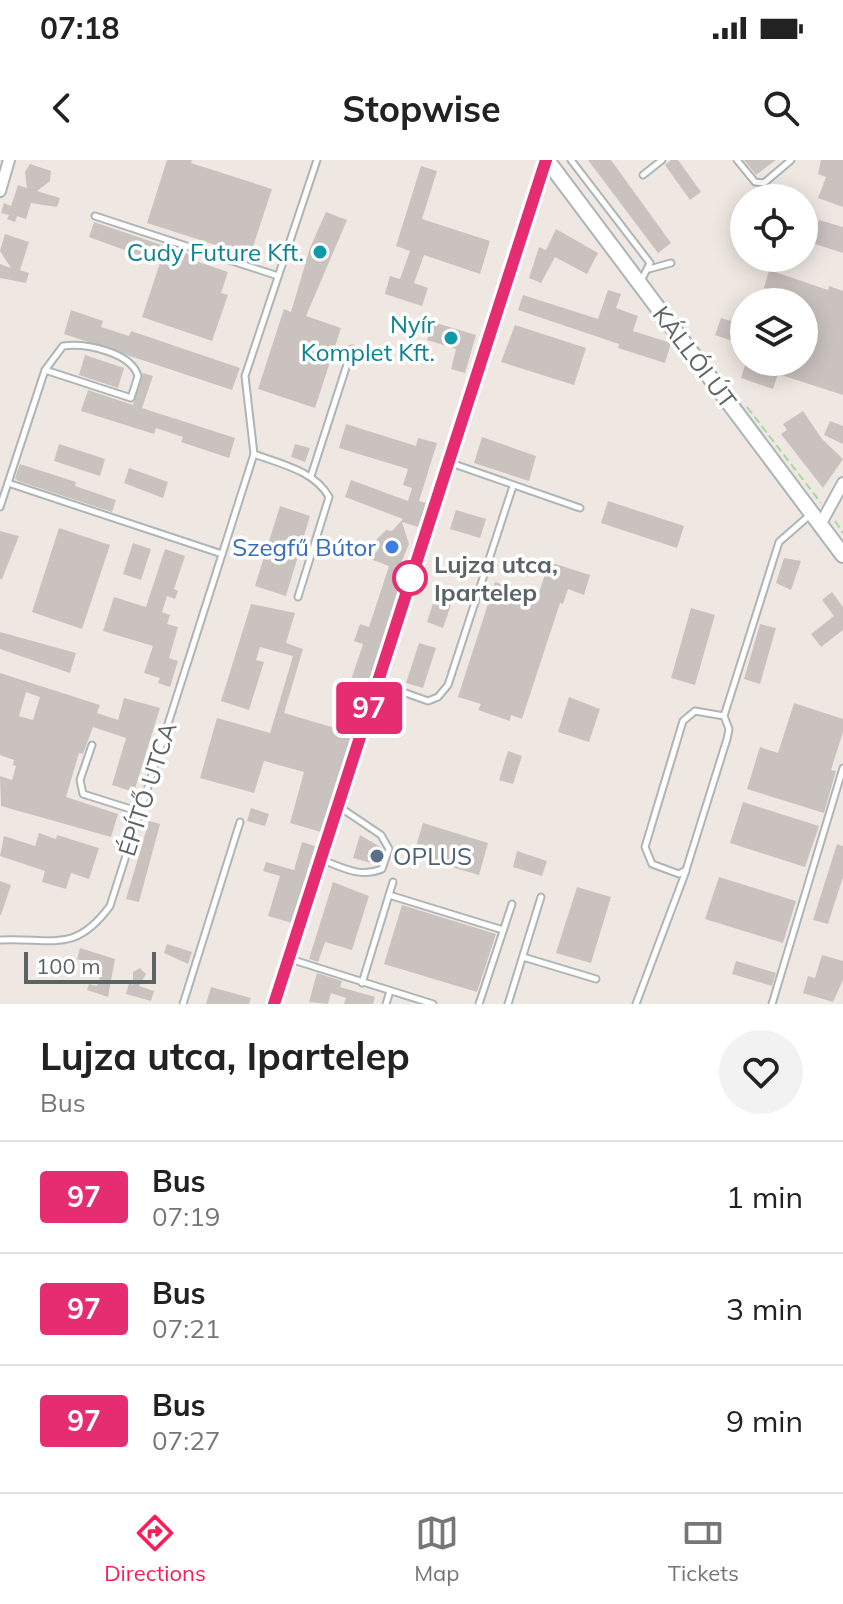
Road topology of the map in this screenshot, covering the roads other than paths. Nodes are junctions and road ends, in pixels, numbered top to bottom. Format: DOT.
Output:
graph roads {
  1 [pos="9,160"];
  2 [pos="317,160"];
  3 [pos="546,160"];
  4 [pos="571,160"];
  5 [pos="662,160"];
  6 [pos="737,160"];
  7 [pos="791,160"];
  8 [pos="643,175"];
  9 [pos="0,191"];
  10 [pos="95,216"];
  11 [pos="671,263"];
  12 [pos="648,270"];
  13 [pos="278,276"];
  14 [pos="640,283"];
  15 [pos="352,349"];
  16 [pos="45,370"];
  17 [pos="254,454"];
  18 [pos="447,462"];
  19 [pos="311,476"];
  20 [pos="8,483"];
  21 [pos="843,483"];
  22 [pos="513,486"];
  23 [pos="0,507"];
  24 [pos="580,508"];
  25 [pos="816,519"];
  26 [pos="222,554"];
  27 [pos="843,555"];
  28 [pos="298,597"];
  29 [pos="377,683"];
  30 [pos="724,716"];
  31 [pos="92,745"];
  32 [pos="843,768"];
  33 [pos="338,806"];
  34 [pos="140,812"];
  35 [pos="240,822"];
  36 [pos="321,859"];
  37 [pos="686,870"];
  38 [pos="393,882"];
  39 [pos="389,895"];
  40 [pos="541,897"];
  41 [pos="512,904"];
  42 [pos="503,930"];
  43 [pos="0,940"];
  44 [pos="523,957"];
  45 [pos="289,959"];
  46 [pos="596,979"];
  47 [pos="362,983"];
  48 [pos="390,991"];
  49 [pos="183,1004"];
  50 [pos="274,1004"];
  51 [pos="386,1004"];
  52 [pos="433,1004"];
  53 [pos="479,1004"];
  54 [pos="508,1004"];
  55 [pos="636,1004"];
  56 [pos="772,1004"];
  1 -- 9 [label="street"];
  2 -- 13 [label="lane, ÉPÍTŐ UTCA"];
  3 -- 14 [label="main road, KÁLLÓI ÚT"];
  3 -- 18 [label="street"];
  4 -- 12 [label="lane"];
  5 -- 8 [label="lane"];
  6 -- 7 [label="lane"];
  10 -- 13 [label="lane"];
  11 -- 12 [label="lane"];
  12 -- 14 [label="lane"];
  13 -- 17 [label="lane, ÉPÍTŐ UTCA"];
  14 -- 25 [label="main road, KÁLLÓI ÚT"];
  15 -- 19 [label="lane"];
  16 -- 16 [label="lane"];
  16 -- 20 [label="lane"];
  17 -- 19 [label="lane"];
  17 -- 26 [label="lane, ÉPÍTŐ UTCA"];
  18 -- 22 [label="lane"];
  18 -- 29 [label="street"];
  19 -- 28 [label="lane"];
  20 -- 23 [label="lane"];
  20 -- 26 [label="lane"];
  21 -- 25 [label="street"];
  22 -- 24 [label="lane"];
  22 -- 29 [label="lane"];
  25 -- 27 [label="main road, KÁLLÓI ÚT"];
  25 -- 30 [label="lane"];
  26 -- 34 [label="lane, ÉPÍTŐ UTCA"];
  29 -- 33 [label="street"];
  30 -- 37 [label="lane"];
  30 -- 37 [label="lane"];
  31 -- 34 [label="lane"];
  32 -- 56 [label="lane"];
  33 -- 36 [label="street"];
  33 -- 36 [label="lane"];
  34 -- 43 [label="lane, ÉPÍTŐ UTCA"];
  35 -- 49 [label="lane"];
  36 -- 45 [label="street"];
  37 -- 55 [label="lane"];
  38 -- 39 [label="lane"];
  39 -- 42 [label="lane"];
  39 -- 47 [label="lane"];
  40 -- 44 [label="lane"];
  41 -- 42 [label="lane"];
  42 -- 53 [label="lane"];
  44 -- 46 [label="lane"];
  44 -- 54 [label="lane"];
  45 -- 47 [label="lane"];
  45 -- 50 [label="street"];
  47 -- 48 [label="lane"];
  48 -- 51 [label="lane"];
  48 -- 52 [label="lane"];
}
